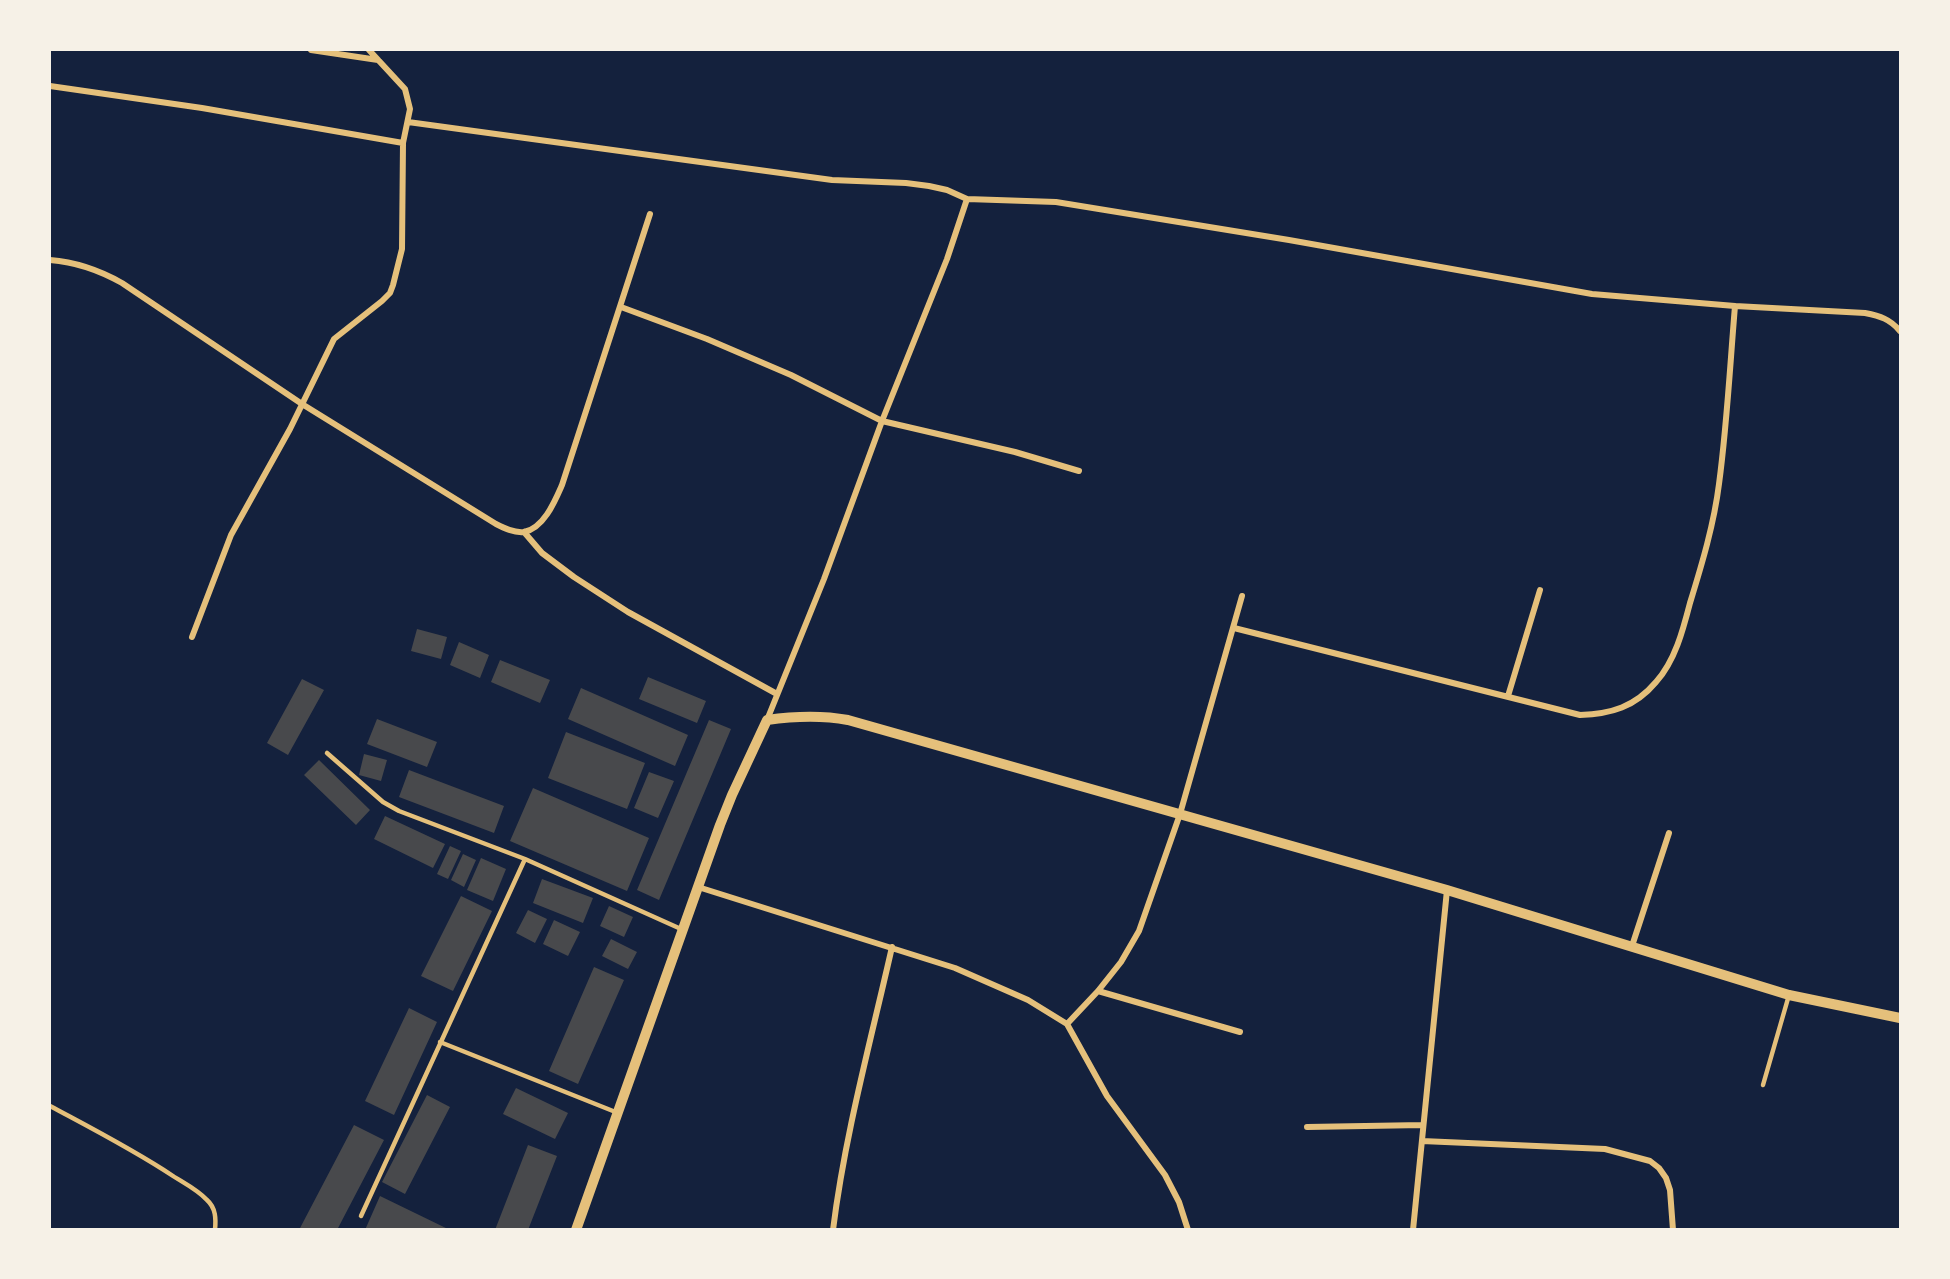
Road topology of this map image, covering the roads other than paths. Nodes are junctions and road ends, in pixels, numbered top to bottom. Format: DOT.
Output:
graph roads {
  1 [pos="311,50"];
  2 [pos="369,50"];
  3 [pos="379,60"];
  4 [pos="50,86"];
  5 [pos="408,122"];
  6 [pos="403,143"];
  7 [pos="967,199"];
  8 [pos="650,214"];
  9 [pos="50,260"];
  10 [pos="1735,306"];
  11 [pos="621,307"];
  12 [pos="1900,331"];
  13 [pos="302,404"];
  14 [pos="882,420"];
  15 [pos="1079,471"];
  16 [pos="524,532"];
  17 [pos="1540,590"];
  18 [pos="1242,596"];
  19 [pos="1234,628"];
  20 [pos="192,637"];
  21 [pos="777,694"];
  22 [pos="1508,696"];
  23 [pos="767,720"];
  24 [pos="327,753"];
  25 [pos="1180,814"];
  26 [pos="1669,833"];
  27 [pos="525,859"];
  28 [pos="698,887"];
  29 [pos="1447,890"];
  30 [pos="683,930"];
  31 [pos="1632,946"];
  32 [pos="892,947"];
  33 [pos="1098,991"];
  34 [pos="1789,995"];
  35 [pos="1900,1018"];
  36 [pos="1067,1024"];
  37 [pos="1240,1032"];
  38 [pos="440,1042"];
  39 [pos="1763,1085"];
  40 [pos="50,1106"];
  41 [pos="618,1113"];
  42 [pos="1424,1125"];
  43 [pos="1307,1127"];
  44 [pos="1422,1141"];
  45 [pos="361,1216"];
  46 [pos="215,1230"];
  47 [pos="576,1230"];
  48 [pos="833,1230"];
  49 [pos="1188,1230"];
  50 [pos="1413,1230"];
  51 [pos="1673,1230"];
  1 -- 3 [label="street"];
  2 -- 3 [label="street"];
  3 -- 5 [label="street"];
  4 -- 6 [label="street"];
  5 -- 6 [label="street"];
  5 -- 7 [label="street"];
  6 -- 13 [label="street"];
  7 -- 10 [label="street"];
  7 -- 14 [label="street"];
  8 -- 11 [label="street"];
  9 -- 13 [label="street"];
  10 -- 12 [label="street"];
  10 -- 22 [label="street"];
  11 -- 14 [label="street"];
  11 -- 16 [label="street"];
  13 -- 16 [label="street"];
  13 -- 20 [label="street"];
  14 -- 15 [label="street"];
  14 -- 21 [label="street"];
  16 -- 21 [label="street"];
  17 -- 22 [label="street"];
  18 -- 19 [label="street"];
  19 -- 22 [label="street"];
  19 -- 25 [label="street"];
  21 -- 23 [label="street"];
  23 -- 25 [label="street"];
  23 -- 28 [label="street"];
  24 -- 27 [label="lane"];
  25 -- 29 [label="street"];
  25 -- 33 [label="street"];
  26 -- 31 [label="street"];
  27 -- 30 [label="lane"];
  27 -- 38 [label="lane"];
  28 -- 30 [label="street"];
  28 -- 32 [label="street"];
  29 -- 31 [label="street"];
  29 -- 42 [label="street"];
  30 -- 41 [label="street"];
  31 -- 34 [label="street"];
  32 -- 36 [label="street"];
  32 -- 48 [label="street"];
  33 -- 36 [label="street"];
  33 -- 37 [label="street"];
  34 -- 35 [label="street"];
  34 -- 39 [label="lane"];
  36 -- 49 [label="street"];
  38 -- 41 [label="lane"];
  38 -- 45 [label="lane"];
  40 -- 46 [label="lane"];
  41 -- 47 [label="street"];
  42 -- 43 [label="street"];
  42 -- 44 [label="street"];
  44 -- 50 [label="street"];
  44 -- 51 [label="street"];
}
